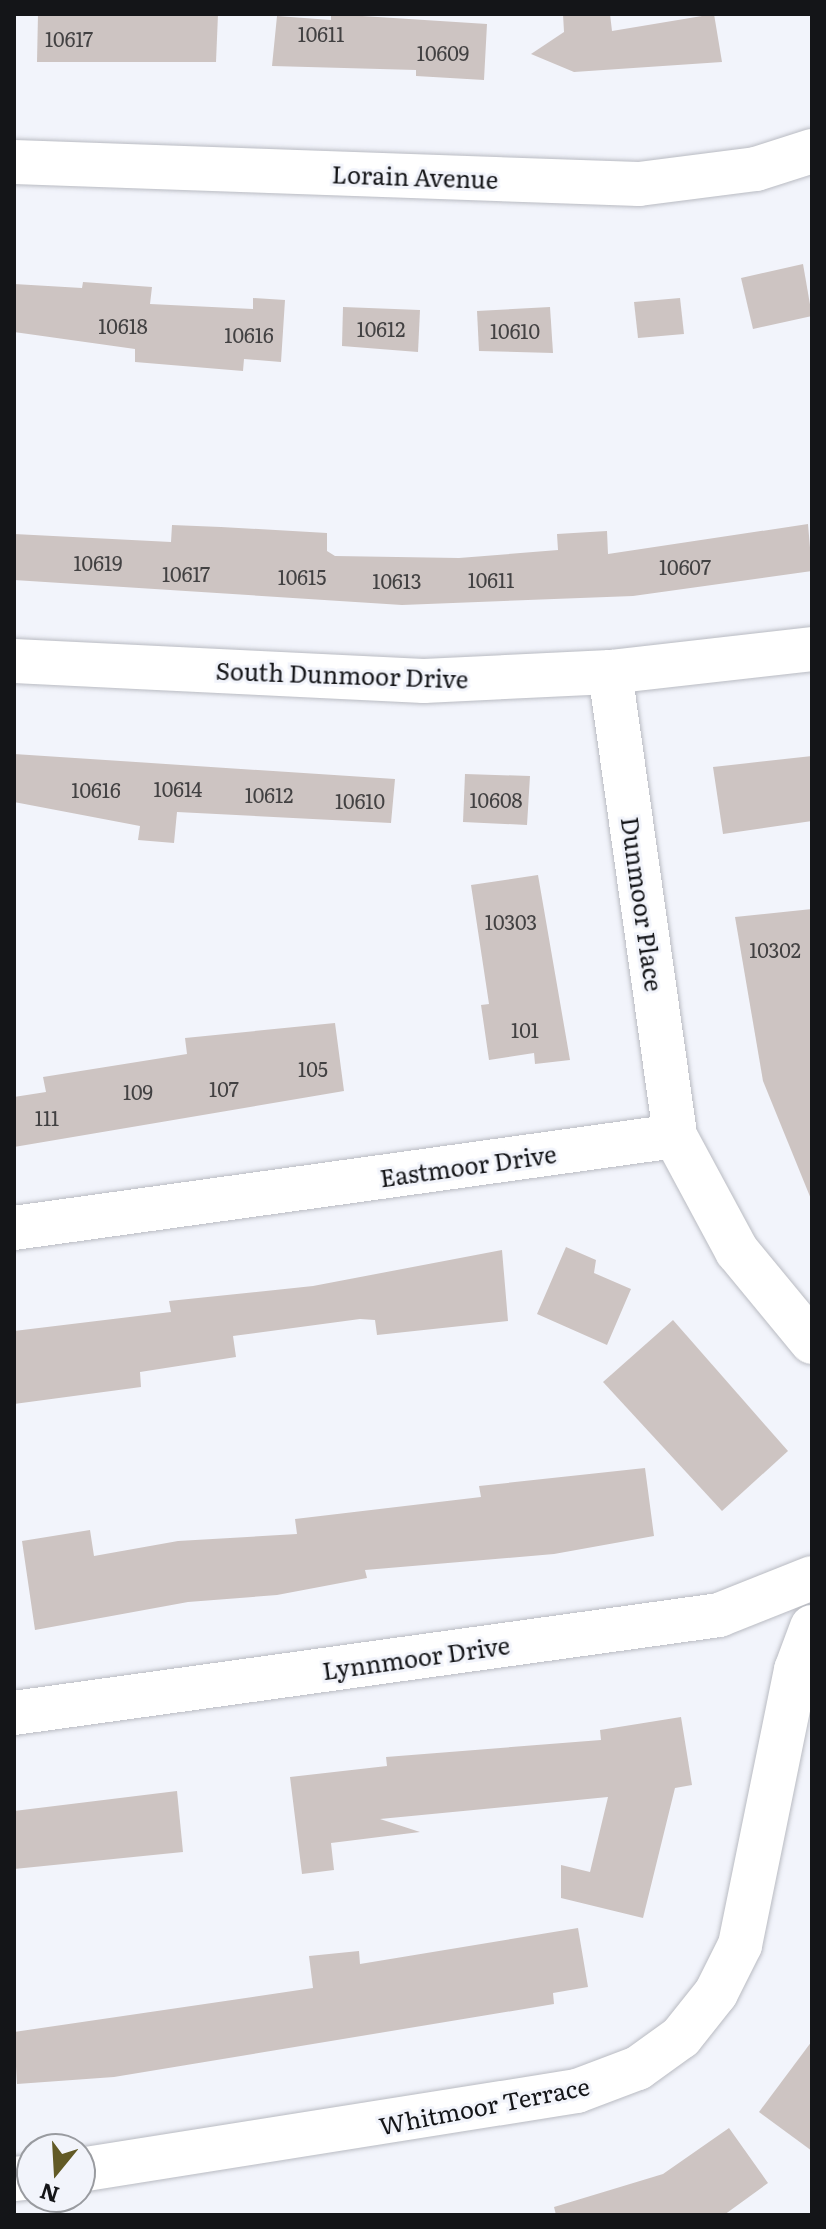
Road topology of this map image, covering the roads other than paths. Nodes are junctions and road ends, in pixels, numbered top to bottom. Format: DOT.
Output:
graph roads {
  1 [pos="812,151"];
  2 [pos="14,162"];
  3 [pos="812,649"];
  4 [pos="14,661"];
  5 [pos="610,672"];
  6 [pos="675,1136"];
  7 [pos="14,1228"];
  8 [pos="812,1342"];
  9 [pos="812,1578"];
  10 [pos="812,1627"];
  11 [pos="14,1713"];
  12 [pos="96,2167"];
  1 -- 2 [label="street, Lorain Avenue"];
  3 -- 5 [label="street, South Dunmoor Drive"];
  4 -- 5 [label="street, South Dunmoor Drive"];
  5 -- 6 [label="street, Dunmoor Place"];
  6 -- 7 [label="street, Eastmoor Drive"];
  6 -- 8 [label="street"];
  9 -- 11 [label="street, Lynnmoor Drive"];
  10 -- 12 [label="street, Whitmoor Terrace"];
}
